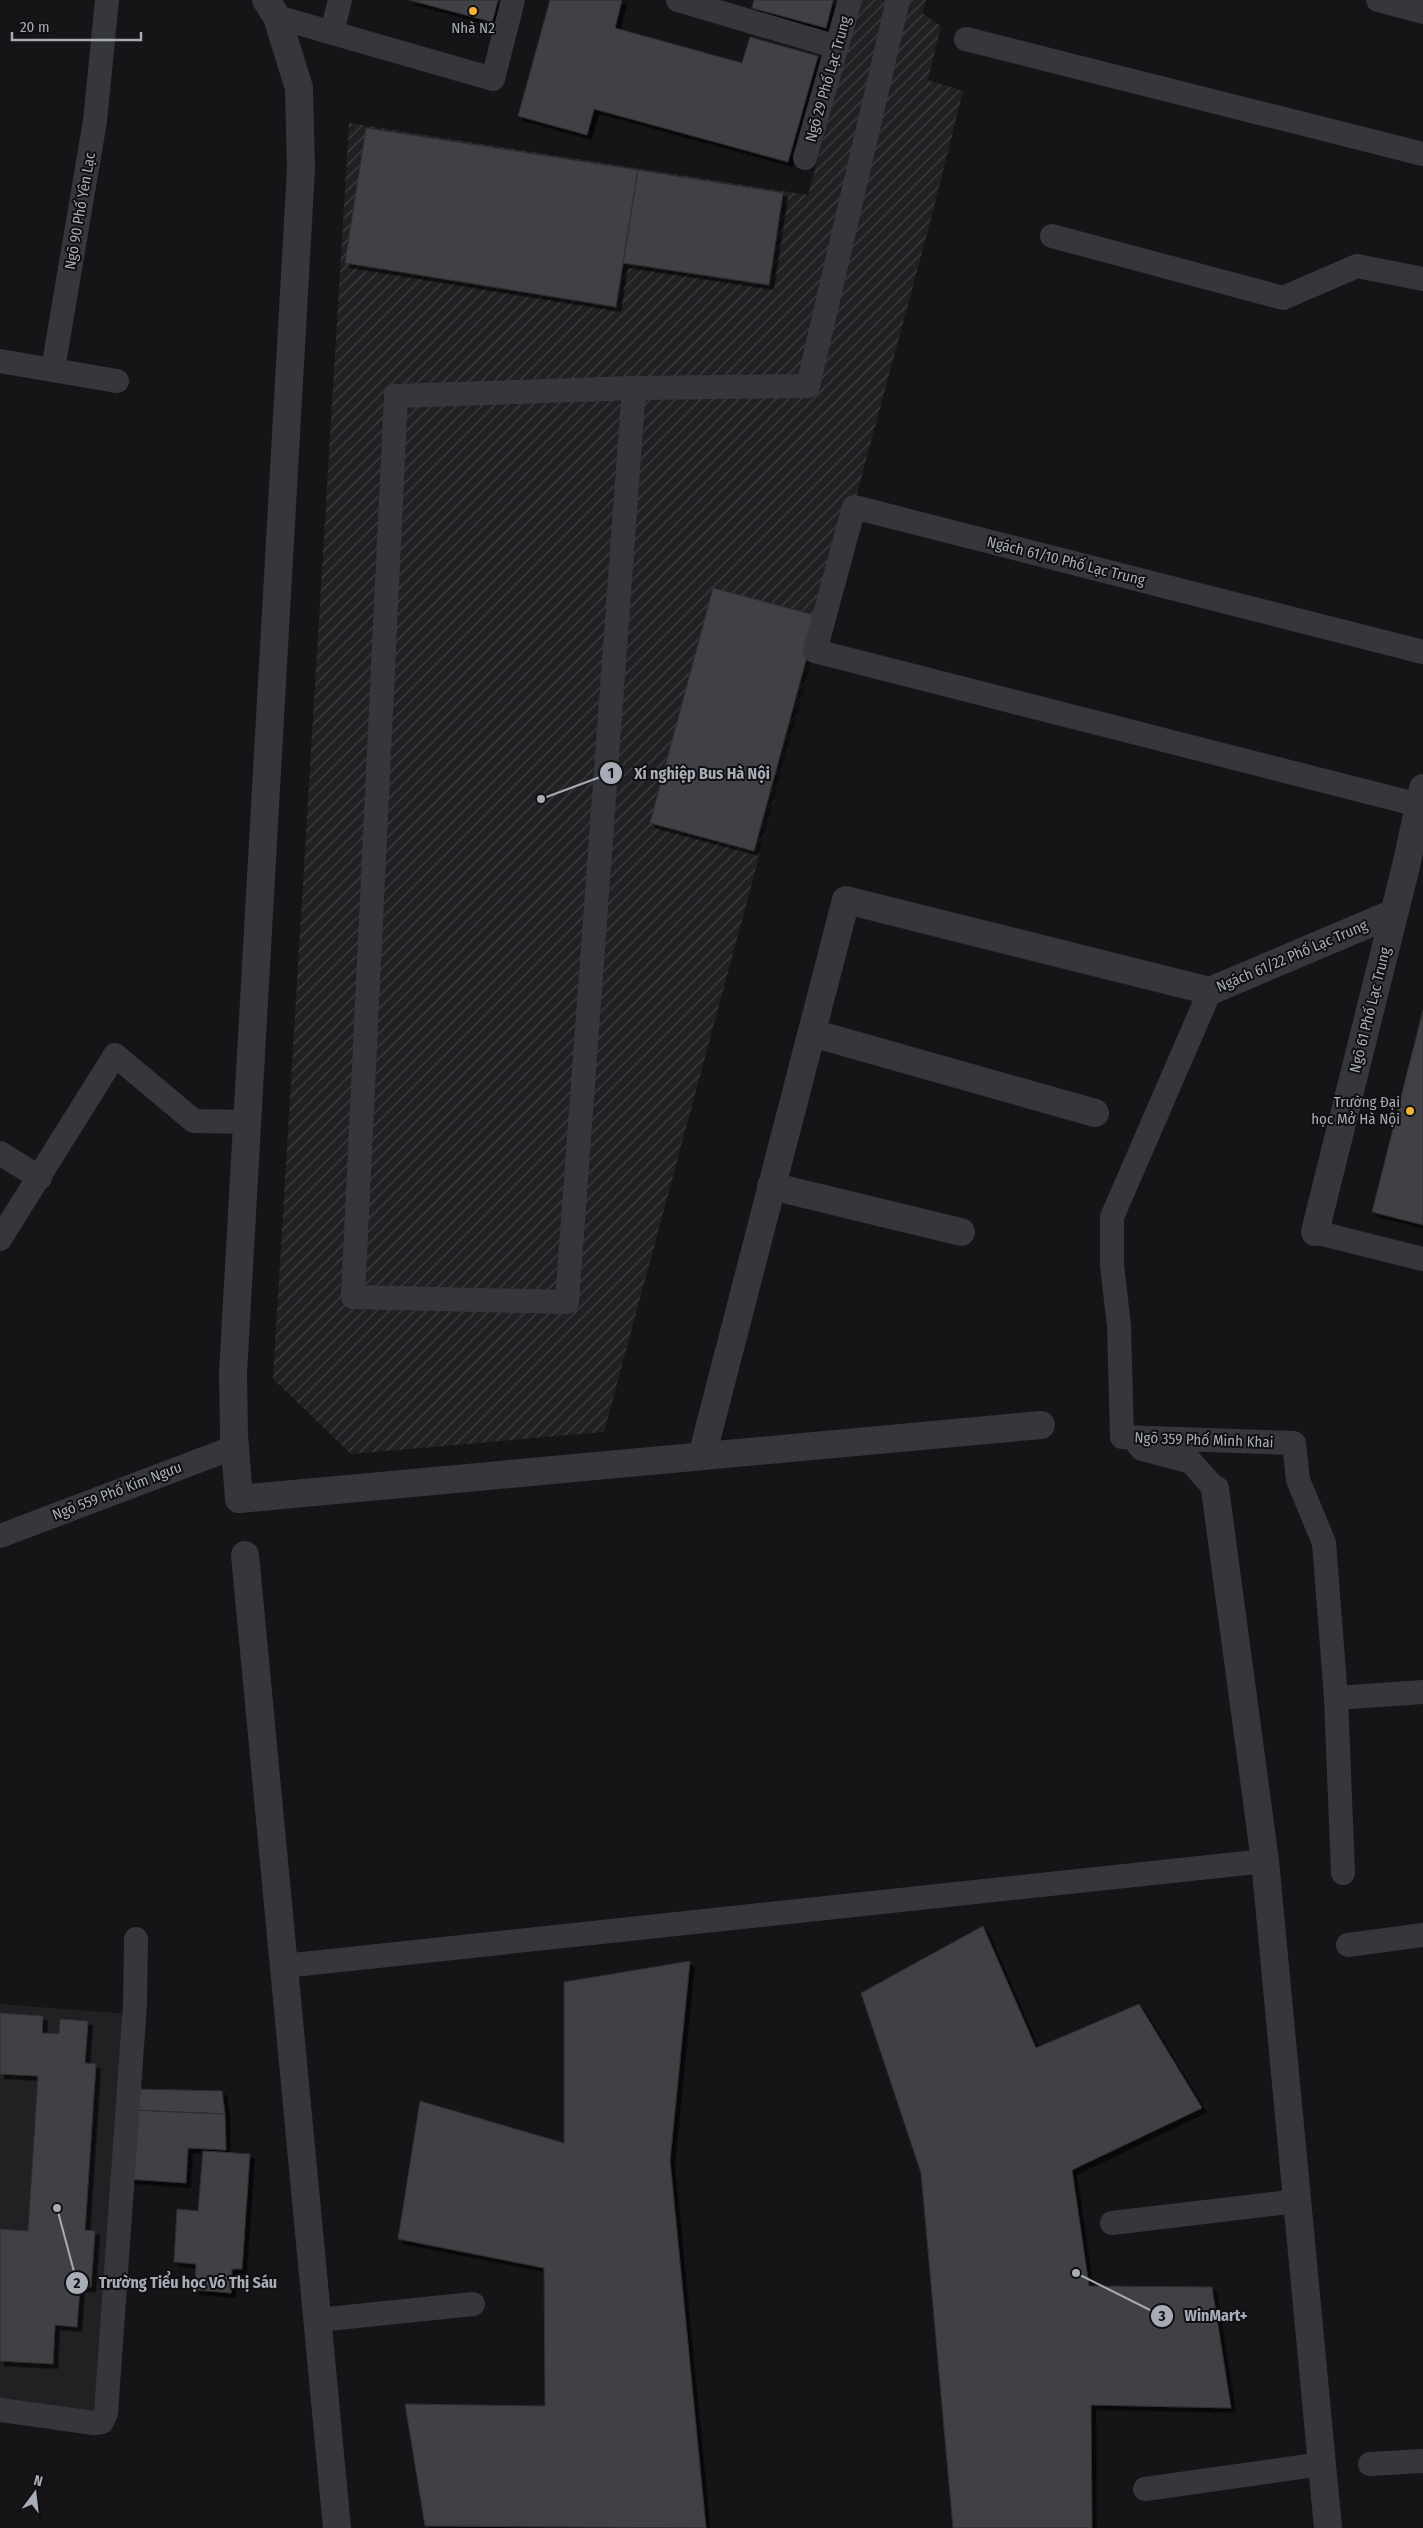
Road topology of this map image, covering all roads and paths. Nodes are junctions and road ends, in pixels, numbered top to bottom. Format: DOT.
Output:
graph roads {
  1 [pos="107,0"];
  2 [pos="340,0"];
  3 [pos="513,0"];
  4 [pos="678,0"];
  5 [pos="850,0"];
  6 [pos="898,0"];
  7 [pos="1378,0"];
  8 [pos="272,9"];
  9 [pos="1423,12"];
  10 [pos="332,32"];
  11 [pos="966,39"];
  12 [pos="837,47"];
  13 [pos="1423,154"];
  14 [pos="805,158"];
  15 [pos="1052,236"];
  16 [pos="1423,279"];
  17 [pos="0,361"];
  18 [pos="53,369"];
  19 [pos="118,381"];
  20 [pos="634,388"];
  21 [pos="1423,652"];
  22 [pos="1421,796"];
  23 [pos="1415,868"];
  24 [pos="1394,913"];
  25 [pos="1210,991"];
  26 [pos="812,1033"];
  27 [pos="1190,1038"];
  28 [pos="1095,1113"];
  29 [pos="248,1122"];
  30 [pos="0,1153"];
  31 [pos="40,1178"];
  32 [pos="771,1186"];
  33 [pos="961,1232"];
  34 [pos="1315,1232"];
  35 [pos="0,1240"];
  36 [pos="1423,1260"];
  37 [pos="1042,1424"];
  38 [pos="1133,1437"];
  39 [pos="235,1447"];
  40 [pos="702,1456"];
  41 [pos="1215,1489"];
  42 [pos="0,1536"];
  43 [pos="244,1555"];
  44 [pos="1423,1692"];
  45 [pos="1336,1698"];
  46 [pos="1265,1861"];
  47 [pos="1343,1873"];
  48 [pos="1423,1935"];
  49 [pos="136,1939"];
  50 [pos="1348,1945"];
  51 [pos="284,1966"];
  52 [pos="1297,2201"];
  53 [pos="1112,2223"];
  54 [pos="473,2304"];
  55 [pos="318,2320"];
  56 [pos="0,2410"];
  57 [pos="1423,2461"];
  58 [pos="1322,2464"];
  59 [pos="1370,2464"];
  60 [pos="1145,2489"];
  61 [pos="337,2528"];
  62 [pos="1328,2528"];
  1 -- 18 [label="lane, Ngõ 90 Phố Yên Lạc"];
  2 -- 10 [label="lane"];
  3 -- 10 [label="lane"];
  4 -- 12 [label="lane"];
  5 -- 12 [label="lane, Ngõ 29 Phố Lạc Trung"];
  6 -- 20 [label="lane"];
  7 -- 9 [label="lane"];
  8 -- 10 [label="lane"];
  8 -- 29 [label="street"];
  11 -- 13 [label="lane"];
  12 -- 14 [label="lane, Ngõ 29 Phố Lạc Trung"];
  15 -- 16 [label="lane"];
  17 -- 18 [label="lane"];
  18 -- 19 [label="lane"];
  20 -- 20 [label="lane"];
  21 -- 22 [label="lane, Ngách 61/10 Phố Lạc Trung"];
  22 -- 23 [label="street, Ngõ 61 Phố Lạc Trung"];
  23 -- 24 [label="street, Ngõ 61 Phố Lạc Trung"];
  24 -- 25 [label="street, Ngách 61/22 Phố Lạc Trung"];
  24 -- 34 [label="street, Ngõ 61 Phố Lạc Trung"];
  25 -- 26 [label="street"];
  25 -- 27 [label="lane, Ngách 61/22 Phố Lạc Trung"];
  26 -- 28 [label="street"];
  26 -- 32 [label="street"];
  27 -- 38 [label="lane, Ngõ 359 Phố Minh Khai"];
  29 -- 31 [label="lane"];
  29 -- 39 [label="street"];
  30 -- 31 [label="lane"];
  31 -- 35 [label="lane"];
  32 -- 33 [label="street"];
  32 -- 40 [label="street"];
  34 -- 36 [label="lane"];
  37 -- 40 [label="street"];
  38 -- 41 [label="lane"];
  38 -- 45 [label="lane, Ngõ 359 Phố Minh Khai"];
  39 -- 40 [label="street"];
  39 -- 42 [label="lane, Ngõ 559 Phố Kim Ngưu"];
  41 -- 46 [label="street"];
  43 -- 51 [label="street"];
  44 -- 45 [label="lane"];
  45 -- 47 [label="lane"];
  46 -- 51 [label="lane"];
  46 -- 52 [label="street"];
  48 -- 50 [label="lane"];
  49 -- 56 [label="lane"];
  51 -- 55 [label="street"];
  52 -- 53 [label="lane"];
  52 -- 58 [label="street"];
  54 -- 55 [label="lane"];
  55 -- 61 [label="street"];
  57 -- 59 [label="lane"];
  58 -- 60 [label="lane"];
  58 -- 62 [label="street"];
}
